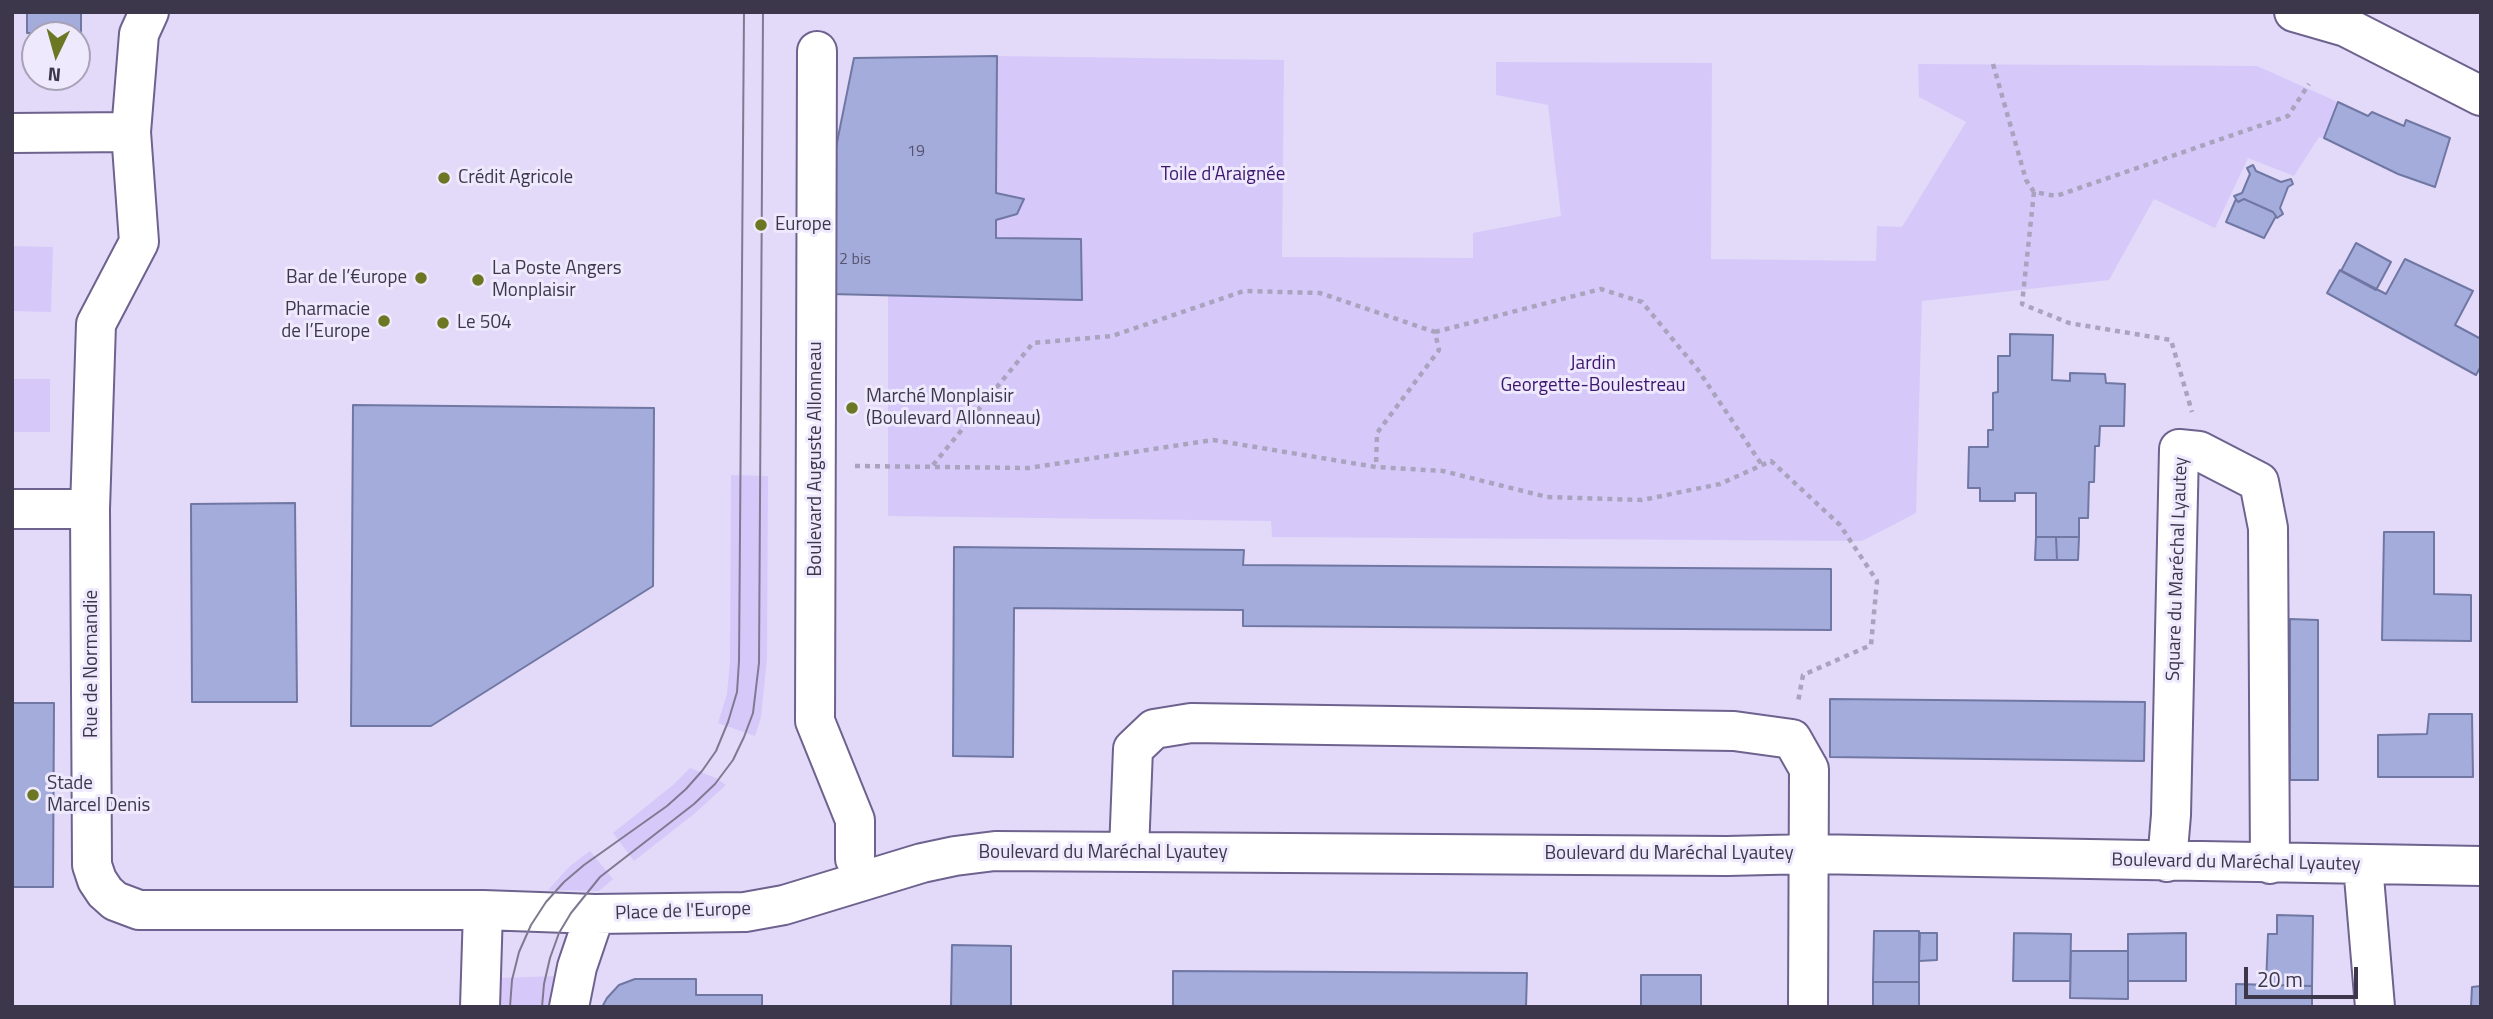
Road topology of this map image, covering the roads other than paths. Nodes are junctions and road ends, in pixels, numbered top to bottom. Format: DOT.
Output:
graph roads {
  1 [pos="149,12"];
  2 [pos="2294,12"];
  3 [pos="817,51"];
  4 [pos="2481,96"];
  5 [pos="131,132"];
  6 [pos="12,134"];
  7 [pos="12,509"];
  8 [pos="90,509"];
  9 [pos="1129,851"];
  10 [pos="1810,854"];
  11 [pos="2167,862"];
  12 [pos="2270,864"];
  13 [pos="2363,865"];
  14 [pos="2481,866"];
  15 [pos="858,869"];
  16 [pos="483,910"];
  17 [pos="595,914"];
  18 [pos="480,1002"];
  19 [pos="569,1006"];
  20 [pos="1808,1007"];
  21 [pos="2375,1007"];
  1 -- 5 [label="street, Rue de Normandie"];
  2 -- 4 [label="street"];
  3 -- 15 [label="street, Boulevard Auguste Allonneau"];
  5 -- 6 [label="street"];
  5 -- 8 [label="street, Rue de Normandie"];
  7 -- 8 [label="street"];
  8 -- 16 [label="street, Rue de Normandie"];
  9 -- 10 [label="street, Boulevard du Maréchal Lyautey"];
  9 -- 10 [label="street"];
  9 -- 15 [label="street, Boulevard du Maréchal Lyautey"];
  10 -- 11 [label="street, Boulevard du Maréchal Lyautey"];
  10 -- 20 [label="street"];
  11 -- 12 [label="street, Boulevard du Maréchal Lyautey"];
  11 -- 12 [label="street, Square du Maréchal Lyautey"];
  12 -- 13 [label="street, Boulevard du Maréchal Lyautey"];
  13 -- 14 [label="street, Boulevard du Maréchal Lyautey"];
  13 -- 21 [label="street"];
  15 -- 17 [label="street, Place de l'Europe"];
  16 -- 17 [label="street"];
  16 -- 18 [label="street"];
  17 -- 19 [label="street, Place de l'Europe"];
}
